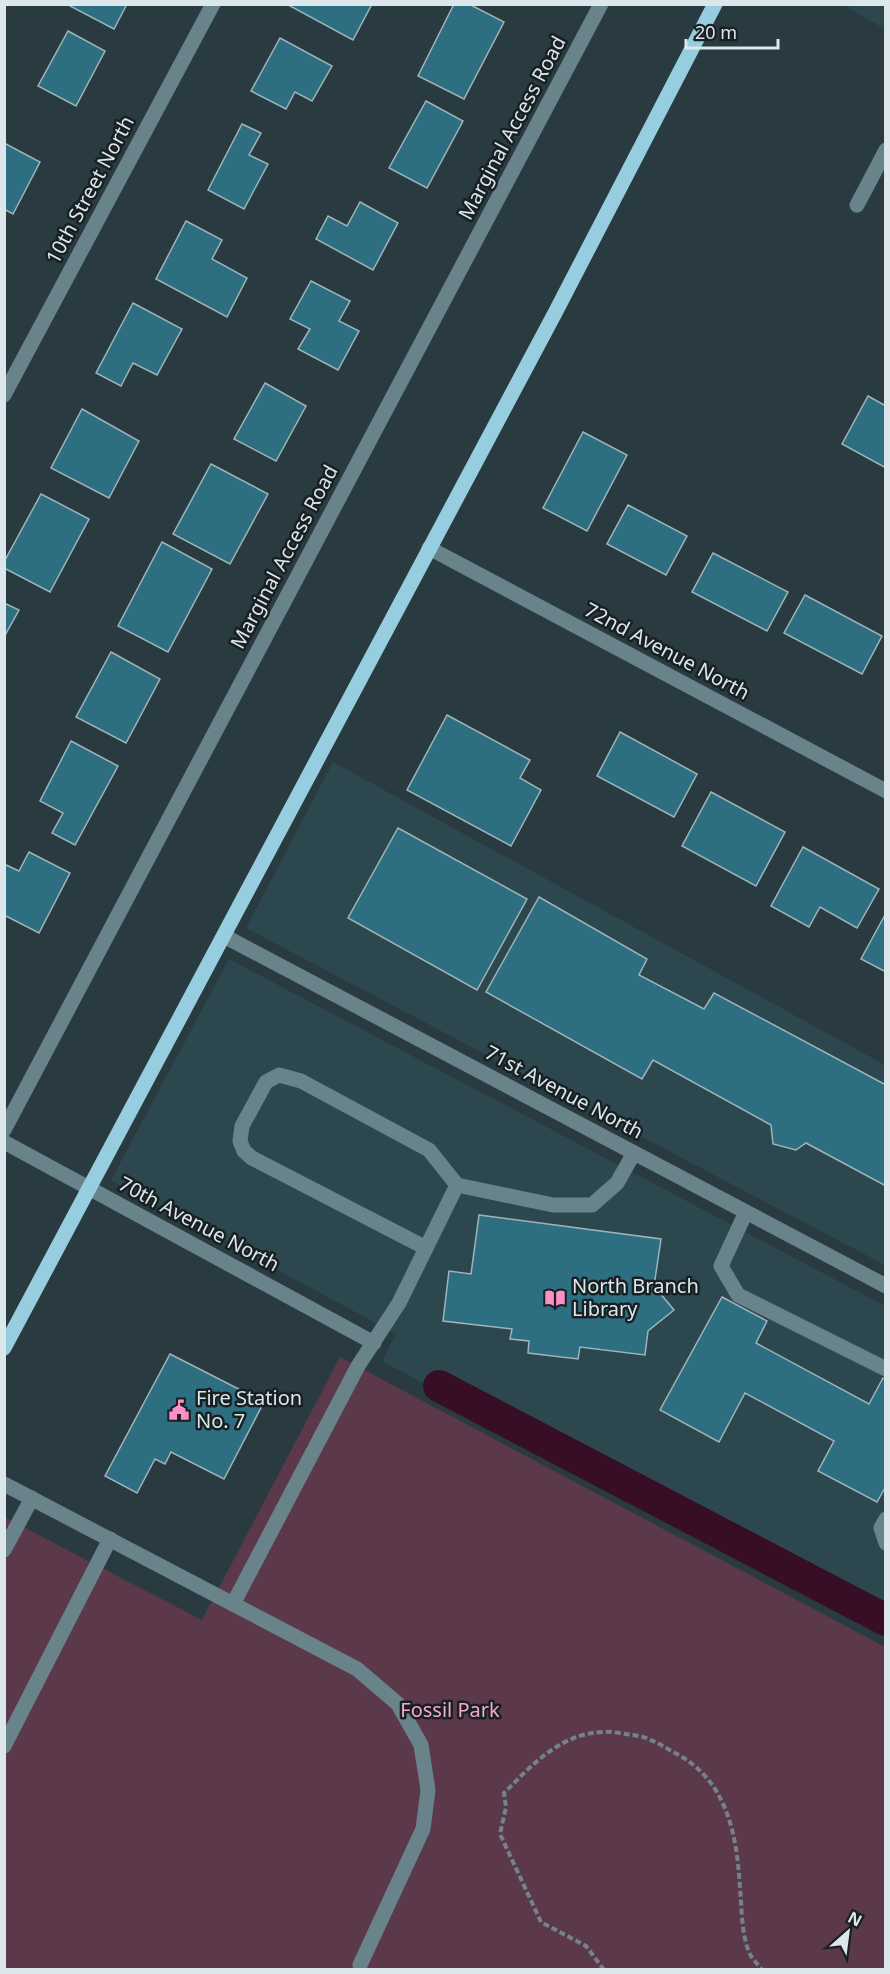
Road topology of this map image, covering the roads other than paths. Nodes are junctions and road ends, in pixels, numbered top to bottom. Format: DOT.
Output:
graph roads {
  1 [pos="213,4"];
  2 [pos="601,4"];
  3 [pos="715,4"];
  4 [pos="885,150"];
  5 [pos="857,205"];
  6 [pos="4,394"];
  7 [pos="429,548"];
  8 [pos="885,791"];
  9 [pos="224,936"];
  10 [pos="4,1130"];
  11 [pos="4,1142"];
  12 [pos="634,1153"];
  13 [pos="457,1185"];
  14 [pos="88,1188"];
  15 [pos="746,1212"];
  16 [pos="426,1248"];
  17 [pos="885,1286"];
  18 [pos="374,1342"];
  19 [pos="4,1348"];
  20 [pos="885,1369"];
  21 [pos="4,1484"];
  22 [pos="32,1498"];
  23 [pos="885,1520"];
  24 [pos="110,1539"];
  25 [pos="885,1543"];
  26 [pos="4,1550"];
  27 [pos="233,1604"];
  28 [pos="4,1746"];
  29 [pos="360,1965"];
  1 -- 6 [label="street, 10th Street North"];
  2 -- 10 [label="street, Marginal Access Road"];
  3 -- 7 [label="main road"];
  4 -- 5 [label="street"];
  7 -- 8 [label="street, 72nd Avenue North"];
  7 -- 9 [label="main road"];
  9 -- 12 [label="street, 71st Avenue North"];
  9 -- 14 [label="main road"];
  11 -- 14 [label="street, 70th Avenue North"];
  12 -- 13 [label="street"];
  12 -- 15 [label="street, 71st Avenue North"];
  13 -- 16 [label="street"];
  13 -- 16 [label="street"];
  14 -- 18 [label="street, 70th Avenue North"];
  14 -- 19 [label="main road"];
  15 -- 17 [label="street, 71st Avenue North"];
  15 -- 20 [label="street"];
  16 -- 18 [label="street"];
  18 -- 27 [label="street"];
  21 -- 22 [label="street"];
  22 -- 24 [label="street"];
  22 -- 26 [label="street"];
  23 -- 25 [label="street"];
  24 -- 27 [label="street"];
  24 -- 28 [label="street"];
  27 -- 29 [label="street"];
}
